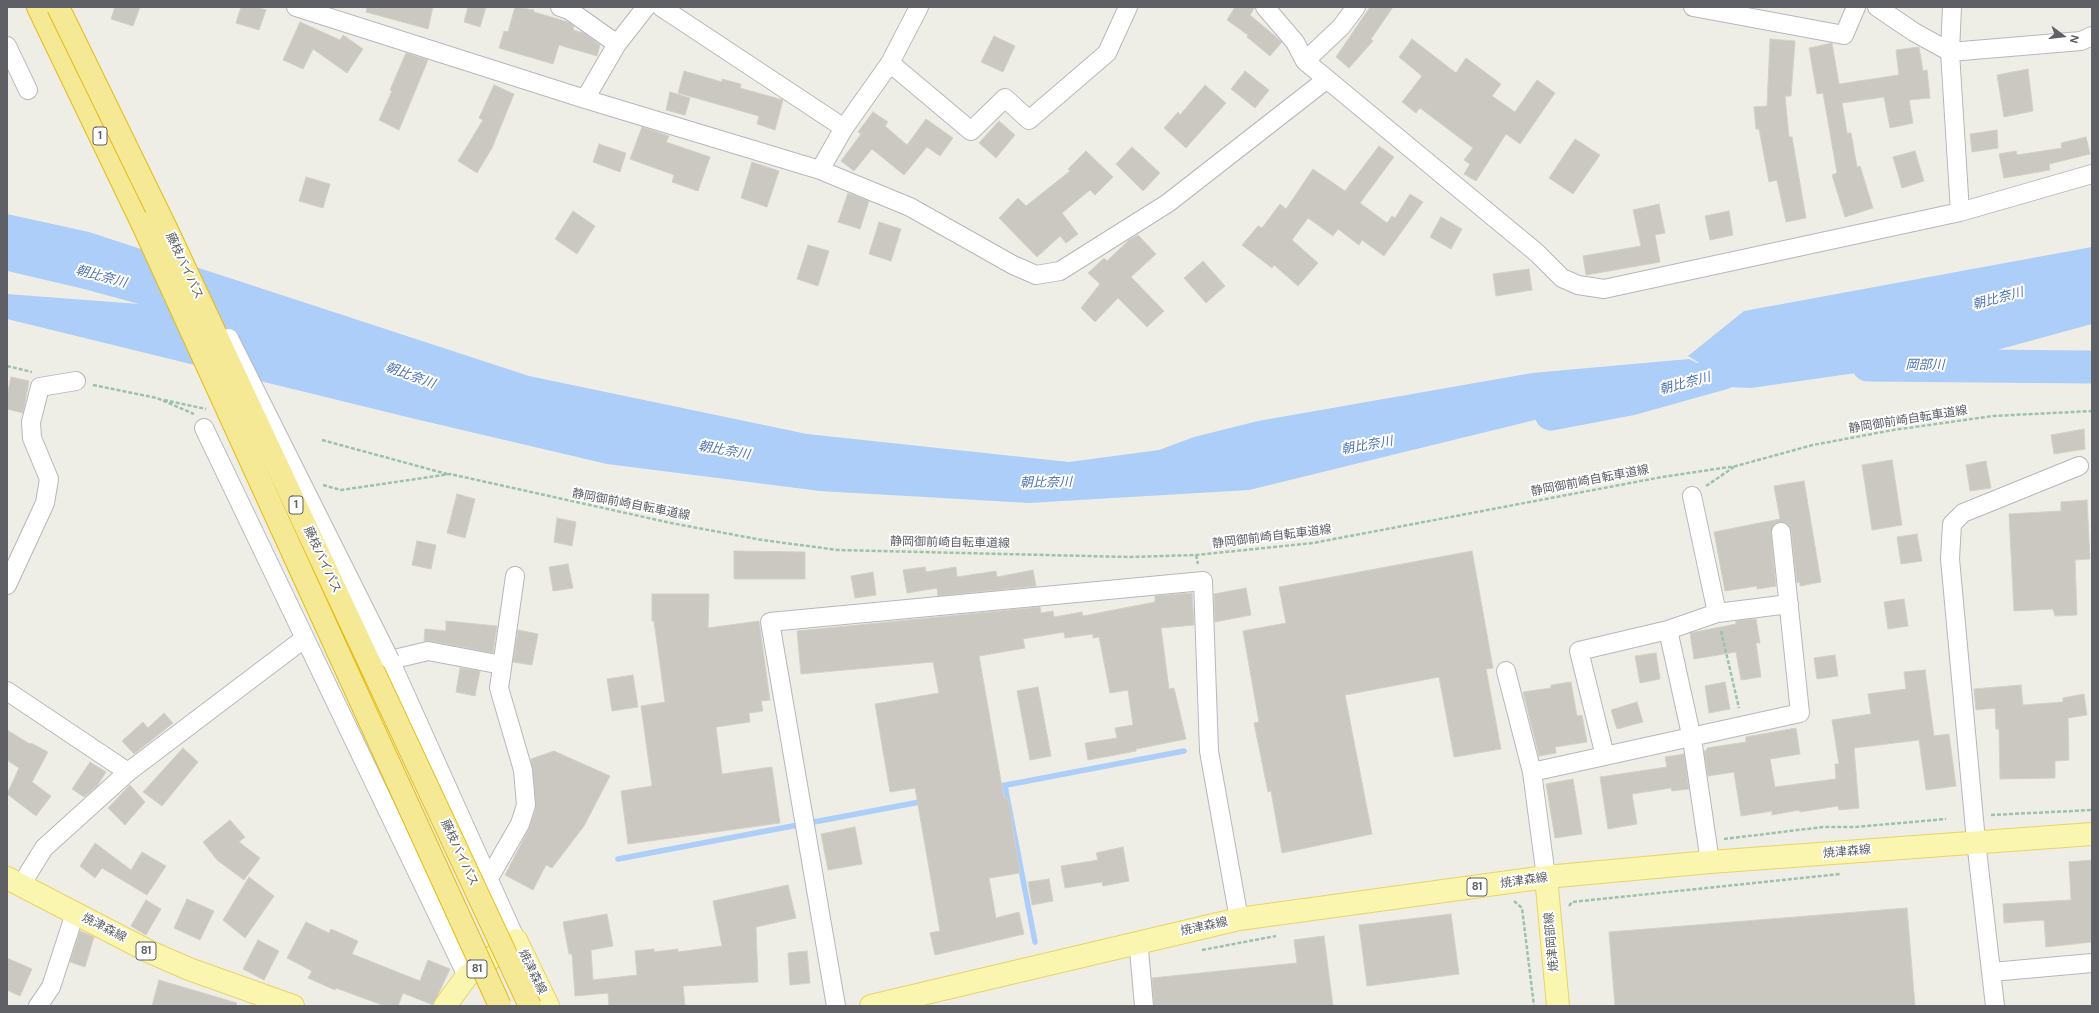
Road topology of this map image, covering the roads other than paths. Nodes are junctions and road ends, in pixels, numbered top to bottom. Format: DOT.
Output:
graph roads {
  1 [pos="34,7"];
  2 [pos="38,7"];
  3 [pos="58,7"];
  4 [pos="63,7"];
  5 [pos="296,7"];
  6 [pos="560,7"];
  7 [pos="646,7"];
  8 [pos="661,7"];
  9 [pos="919,7"];
  10 [pos="1128,7"];
  11 [pos="1265,7"];
  12 [pos="1356,7"];
  13 [pos="1692,7"];
  14 [pos="1856,7"];
  15 [pos="1877,7"];
  16 [pos="1952,7"];
  17 [pos="2092,36"];
  18 [pos="617,44"];
  19 [pos="7,46"];
  20 [pos="59,49"];
  21 [pos="1950,52"];
  22 [pos="1305,61"];
  23 [pos="890,64"];
  24 [pos="1327,80"];
  25 [pos="28,90"];
  26 [pos="585,99"];
  27 [pos="844,128"];
  28 [pos="820,170"];
  29 [pos="2092,174"];
  30 [pos="1960,212"];
  31 [pos="76,381"];
  32 [pos="204,428"];
  33 [pos="2079,466"];
  34 [pos="1692,496"];
  35 [pos="1781,532"];
  36 [pos="515,576"];
  37 [pos="7,585"];
  38 [pos="1790,604"];
  39 [pos="1717,613"];
  40 [pos="1668,630"];
  41 [pos="305,638"];
  42 [pos="390,660"];
  43 [pos="502,665"];
  44 [pos="1506,671"];
  45 [pos="7,691"];
  46 [pos="1692,739"];
  47 [pos="1605,756"];
  48 [pos="128,772"];
  49 [pos="1532,772"];
  50 [pos="2092,834"];
  51 [pos="1976,841"];
  52 [pos="1710,862"];
  53 [pos="1546,877"];
  54 [pos="489,878"];
  55 [pos="14,882"];
  56 [pos="75,913"];
  57 [pos="1239,919"];
  58 [pos="516,940"];
  59 [pos="1144,940"];
  60 [pos="2092,963"];
  61 [pos="1992,972"];
  62 [pos="467,976"];
  63 [pos="38,1006"];
  64 [pos="293,1006"];
  65 [pos="445,1006"];
  66 [pos="500,1006"];
  67 [pos="530,1006"];
  68 [pos="548,1006"];
  69 [pos="836,1006"];
  70 [pos="871,1006"];
  71 [pos="1144,1006"];
  72 [pos="1558,1006"];
  73 [pos="1995,1006"];
  1 -- 20 [label="highway"];
  2 -- 20 [label="highway, 藤枝バイパス / 1"];
  3 -- 67 [label="highway, 藤枝バイパス / 1, bridge"];
  4 -- 42 [label="street, bridge"];
  5 -- 26 [label="street"];
  6 -- 18 [label="street"];
  7 -- 18 [label="street"];
  8 -- 27 [label="street"];
  9 -- 23 [label="street"];
  10 -- 23 [label="street"];
  11 -- 22 [label="street"];
  12 -- 22 [label="street"];
  13 -- 14 [label="street"];
  15 -- 21 [label="street"];
  16 -- 21 [label="street"];
  17 -- 21 [label="street"];
  18 -- 26 [label="street"];
  19 -- 25 [label="street"];
  20 -- 66 [label="highway, 藤枝バイパス / 1, bridge"];
  21 -- 30 [label="street"];
  22 -- 24 [label="street"];
  23 -- 27 [label="street"];
  24 -- 28 [label="street"];
  24 -- 30 [label="street"];
  26 -- 28 [label="street"];
  27 -- 28 [label="street"];
  29 -- 30 [label="street"];
  31 -- 37 [label="street"];
  32 -- 41 [label="street"];
  33 -- 51 [label="street"];
  34 -- 39 [label="street"];
  35 -- 38 [label="street"];
  36 -- 43 [label="street"];
  38 -- 39 [label="street"];
  38 -- 46 [label="street"];
  39 -- 40 [label="street"];
  40 -- 46 [label="street"];
  40 -- 47 [label="street"];
  41 -- 48 [label="street"];
  41 -- 62 [label="street"];
  42 -- 43 [label="street"];
  42 -- 54 [label="street"];
  43 -- 54 [label="street"];
  44 -- 49 [label="street"];
  45 -- 48 [label="street"];
  46 -- 47 [label="street"];
  46 -- 52 [label="street"];
  47 -- 49 [label="street"];
  48 -- 55 [label="street"];
  49 -- 53 [label="street"];
  50 -- 51 [label="main road, 焼津森線 / 81"];
  51 -- 52 [label="main road, 焼津森線 / 81"];
  51 -- 61 [label="street"];
  52 -- 53 [label="main road, 焼津森線 / 81"];
  53 -- 57 [label="main road, 焼津森線 / 81"];
  53 -- 72 [label="main road, 焼津岡部線"];
  54 -- 58 [label="street"];
  55 -- 56 [label="main road, 焼津森線 / 81"];
  56 -- 63 [label="street"];
  56 -- 64 [label="main road, 焼津森線 / 81"];
  57 -- 59 [label="main road, 焼津森線 / 81"];
  57 -- 69 [label="street"];
  58 -- 62 [label="main road, 焼津森線 / 81"];
  58 -- 68 [label="main road, 焼津森線"];
  59 -- 70 [label="main road, 焼津森線 / 81"];
  59 -- 71 [label="street"];
  60 -- 61 [label="street"];
  61 -- 73 [label="street"];
  62 -- 65 [label="main road, 焼津森線 / 81"];
}
